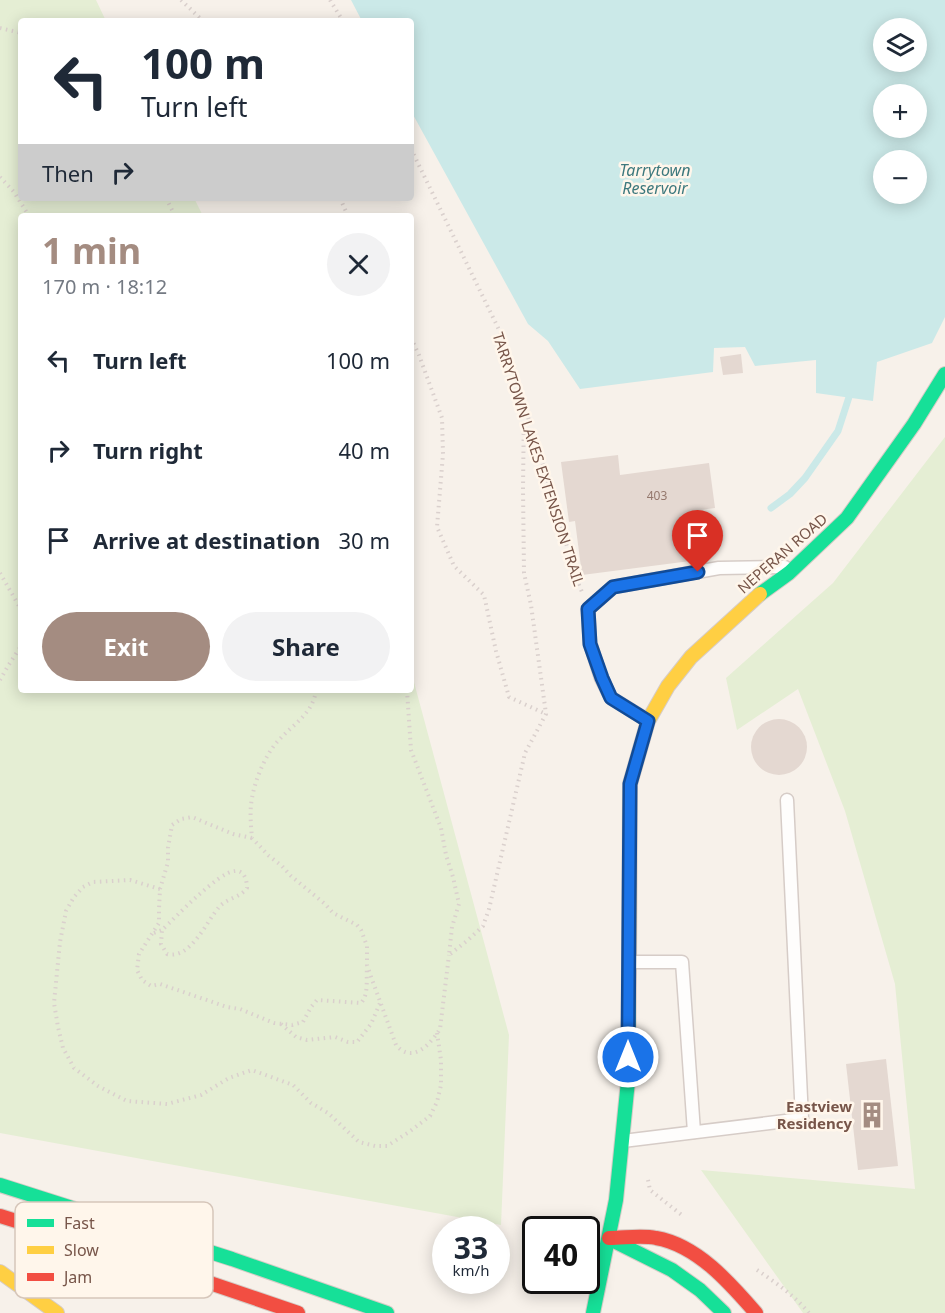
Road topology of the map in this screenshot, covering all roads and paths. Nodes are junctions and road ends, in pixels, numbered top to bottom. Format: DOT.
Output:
graph roads {
  1 [pos="181,0"];
  2 [pos="330,0"];
  3 [pos="200,18"];
  4 [pos="341,18"];
  5 [pos="0,28"];
  6 [pos="18,32"];
  7 [pos="414,154"];
  8 [pos="0,177"];
  9 [pos="18,198"];
  10 [pos="414,345"];
  11 [pos="945,374"];
  12 [pos="524,405"];
  13 [pos="796,567"];
  14 [pos="0,573"];
  15 [pos="18,604"];
  16 [pos="588,609"];
  17 [pos="18,651"];
  18 [pos="0,680"];
  19 [pos="315,693"];
  20 [pos="407,693"];
  21 [pos="546,714"];
  22 [pos="648,721"];
  23 [pos="787,800"];
  24 [pos="252,838"];
  25 [pos="160,889"];
  26 [pos="162,930"];
  27 [pos="154,934"];
  28 [pos="449,955"];
  29 [pos="628,962"];
  30 [pos="367,965"];
  31 [pos="380,1002"];
  32 [pos="281,1024"];
  33 [pos="437,1034"];
  34 [pos="694,1132"];
  35 [pos="622,1141"];
  36 [pos="0,1185"];
  37 [pos="54,1202"];
  38 [pos="0,1216"];
  39 [pos="15,1221"];
  40 [pos="609,1238"];
  41 [pos="213,1252"];
  42 [pos="0,1272"];
  43 [pos="15,1283"];
  44 [pos="213,1284"];
  45 [pos="36,1298"];
  46 [pos="57,1313"];
  47 [pos="298,1313"];
  48 [pos="387,1313"];
  49 [pos="593,1313"];
  50 [pos="724,1313"];
  51 [pos="756,1313"];
  1 -- 3 [label="path"];
  2 -- 4 [label="path"];
  5 -- 6 [label="path"];
  7 -- 12 [label="path, TARRYTOWN LAKES EXTENSION TRAIL"];
  8 -- 9 [label="path"];
  10 -- 21 [label="path"];
  11 -- 13 [label="main road, NEPERAN ROAD"];
  12 -- 16 [label="path, TARRYTOWN LAKES EXTENSION TRAIL"];
  12 -- 21 [label="path"];
  13 -- 16 [label="lane"];
  13 -- 22 [label="main road, NEPERAN ROAD"];
  14 -- 15 [label="path"];
  16 -- 22 [label="lane"];
  17 -- 18 [label="path"];
  19 -- 24 [label="path"];
  20 -- 28 [label="path"];
  21 -- 28 [label="path"];
  22 -- 29 [label="main road, NEPERAN ROAD"];
  23 -- 34 [label="lane"];
  24 -- 25 [label="path"];
  24 -- 30 [label="path"];
  25 -- 27 [label="path"];
  25 -- 33 [label="path"];
  26 -- 26 [label="path"];
  26 -- 27 [label="path"];
  27 -- 32 [label="path"];
  28 -- 33 [label="path"];
  29 -- 34 [label="lane"];
  29 -- 35 [label="main road, NEPERAN ROAD"];
  30 -- 31 [label="path"];
  30 -- 32 [label="path"];
  31 -- 32 [label="path"];
  31 -- 33 [label="path"];
  34 -- 35 [label="lane"];
  35 -- 40 [label="main road, NEPERAN ROAD"];
  36 -- 37 [label="main road"];
  38 -- 39 [label="main road"];
  40 -- 49 [label="main road, NEPERAN ROAD"];
  40 -- 50 [label="main road"];
  40 -- 51 [label="main road"];
  41 -- 48 [label="main road"];
  42 -- 43 [label="main road"];
  44 -- 47 [label="main road"];
  45 -- 46 [label="main road"];
}
